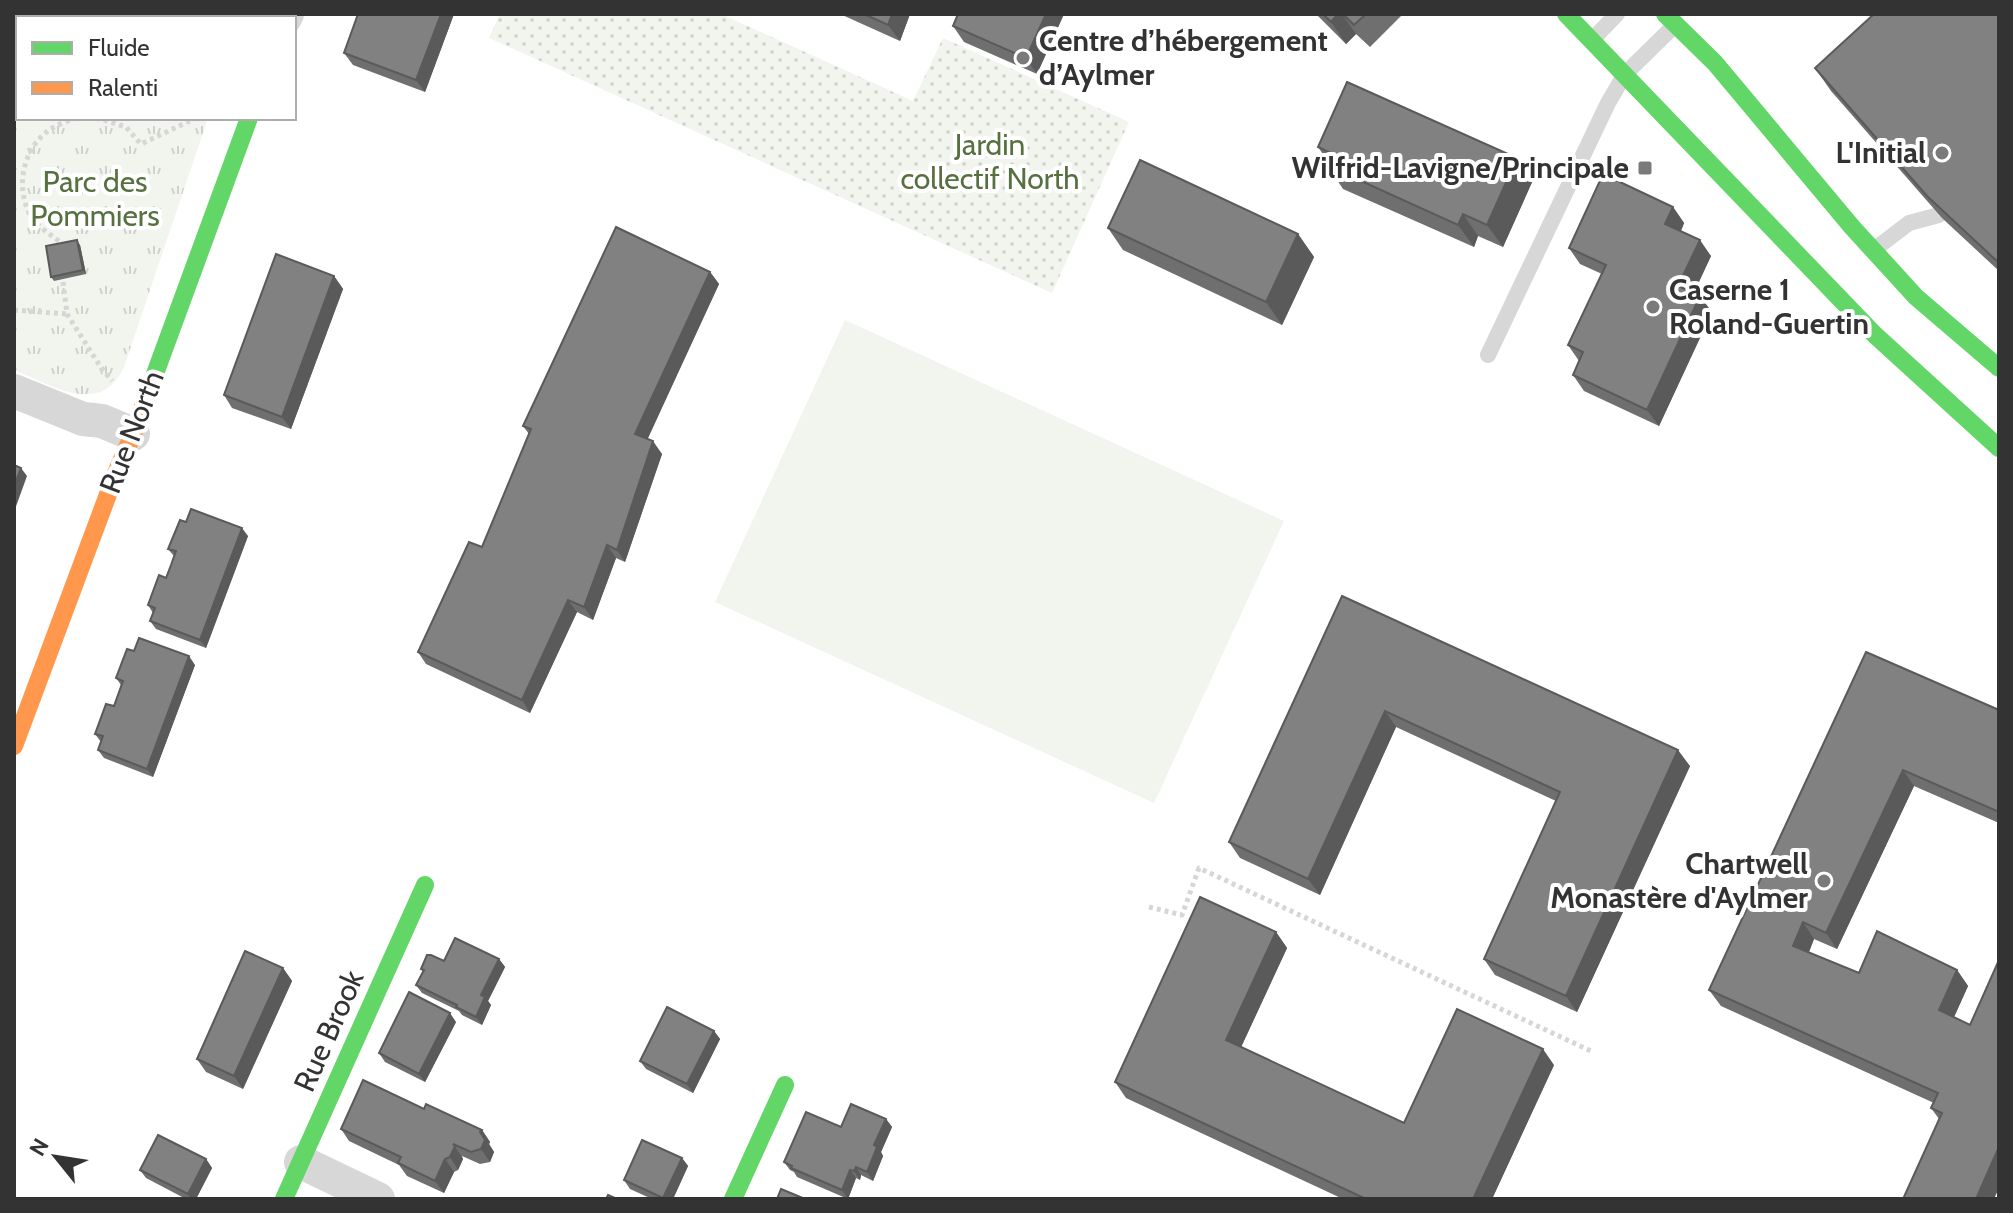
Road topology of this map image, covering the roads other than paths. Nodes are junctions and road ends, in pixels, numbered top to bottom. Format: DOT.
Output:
graph roads {
  1 [pos="1566,14"];
  2 [pos="1617,14"];
  3 [pos="1674,17"];
  4 [pos="1591,41"];
  5 [pos="1625,74"];
  6 [pos="248,120"];
  7 [pos="1939,215"];
  8 [pos="1873,250"];
  9 [pos="1488,355"];
  10 [pos="1999,368"];
  11 [pos="14,391"];
  12 [pos="133,434"];
  13 [pos="1999,448"];
  14 [pos="14,746"];
  15 [pos="425,885"];
  16 [pos="785,1085"];
  17 [pos="301,1162"];
  18 [pos="284,1199"];
  19 [pos="378,1199"];
  20 [pos="733,1199"];
  1 -- 4 [label="street"];
  2 -- 4 [label="lane"];
  3 -- 5 [label="lane"];
  3 -- 8 [label="street"];
  4 -- 5 [label="street"];
  5 -- 9 [label="lane"];
  5 -- 13 [label="street"];
  6 -- 12 [label="street, Rue North"];
  7 -- 8 [label="lane"];
  8 -- 10 [label="street"];
  11 -- 12 [label="street"];
  12 -- 14 [label="street, Rue North"];
  15 -- 17 [label="street, Rue Brook"];
  16 -- 20 [label="street"];
  17 -- 18 [label="street, Rue Brook"];
  17 -- 19 [label="street"];
}
